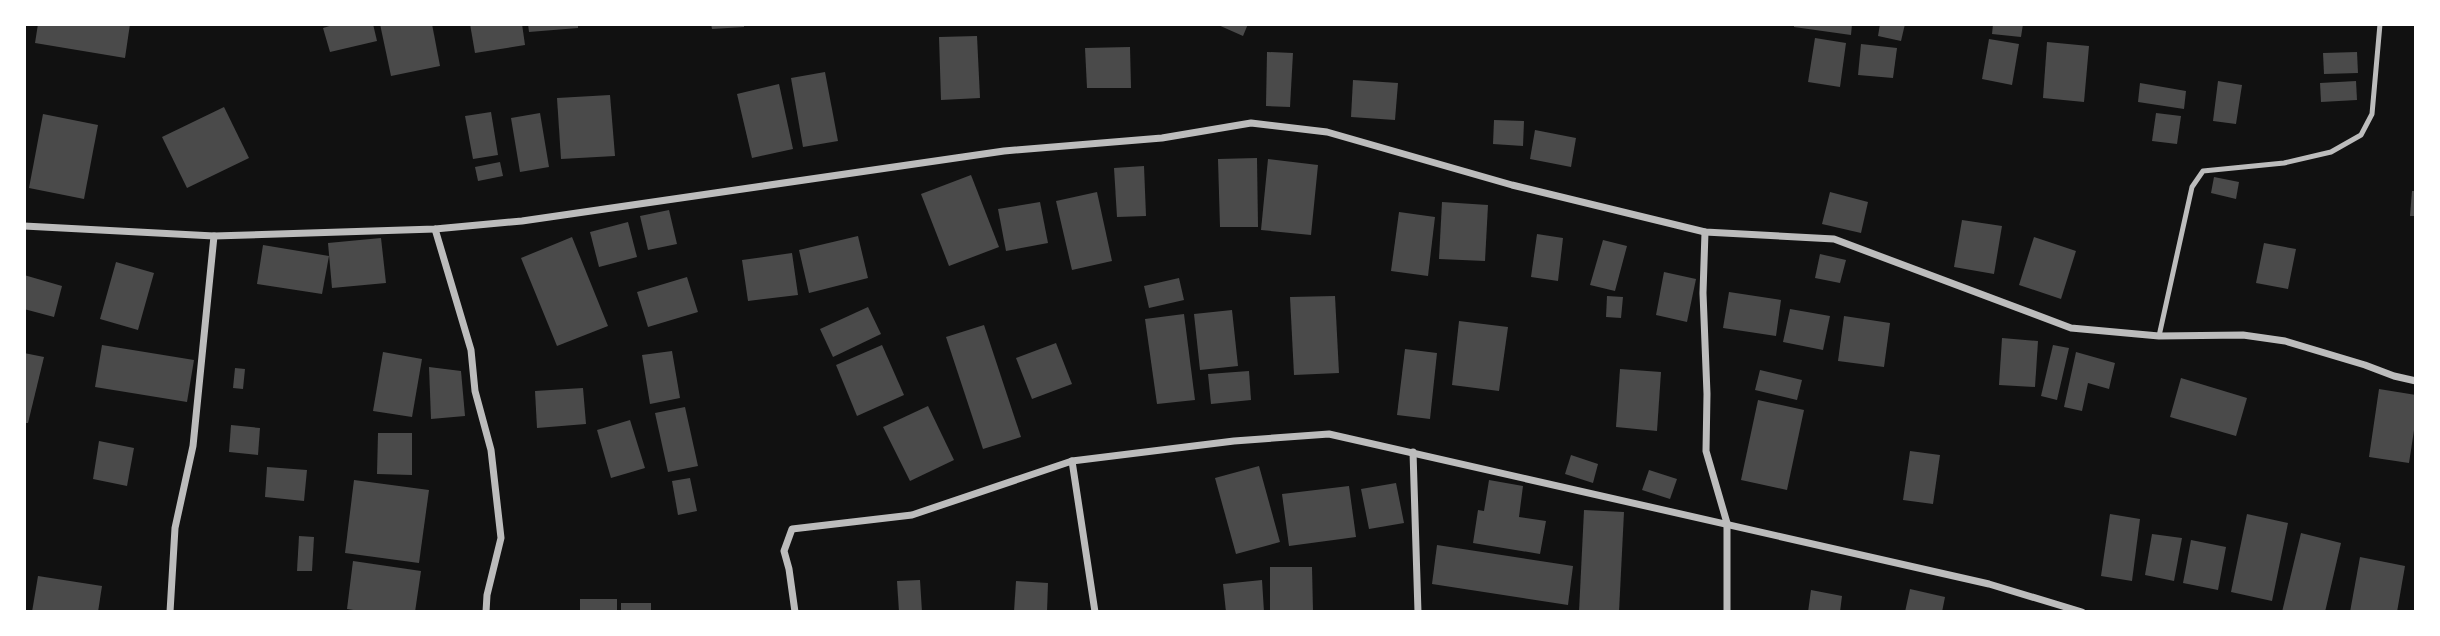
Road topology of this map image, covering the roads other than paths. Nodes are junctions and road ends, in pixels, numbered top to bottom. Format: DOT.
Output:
graph roads {
  1 [pos="2380,24"];
  2 [pos="24,226"];
  3 [pos="435,229"];
  4 [pos="1704,232"];
  5 [pos="214,236"];
  6 [pos="2158,336"];
  7 [pos="2416,381"];
  8 [pos="1413,452"];
  9 [pos="1072,461"];
  10 [pos="1727,523"];
  11 [pos="170,611"];
  12 [pos="486,611"];
  13 [pos="795,611"];
  14 [pos="1095,611"];
  15 [pos="1418,611"];
  16 [pos="1727,611"];
  17 [pos="2082,611"];
  1 -- 6 [label="lane"];
  2 -- 5 [label="street"];
  3 -- 4 [label="street"];
  3 -- 5 [label="street"];
  3 -- 12 [label="street"];
  4 -- 6 [label="street"];
  4 -- 10 [label="street"];
  5 -- 11 [label="street"];
  6 -- 7 [label="street"];
  8 -- 9 [label="street"];
  8 -- 10 [label="street"];
  8 -- 15 [label="street"];
  9 -- 13 [label="street"];
  9 -- 14 [label="street"];
  10 -- 16 [label="street"];
  10 -- 17 [label="street"];
}
